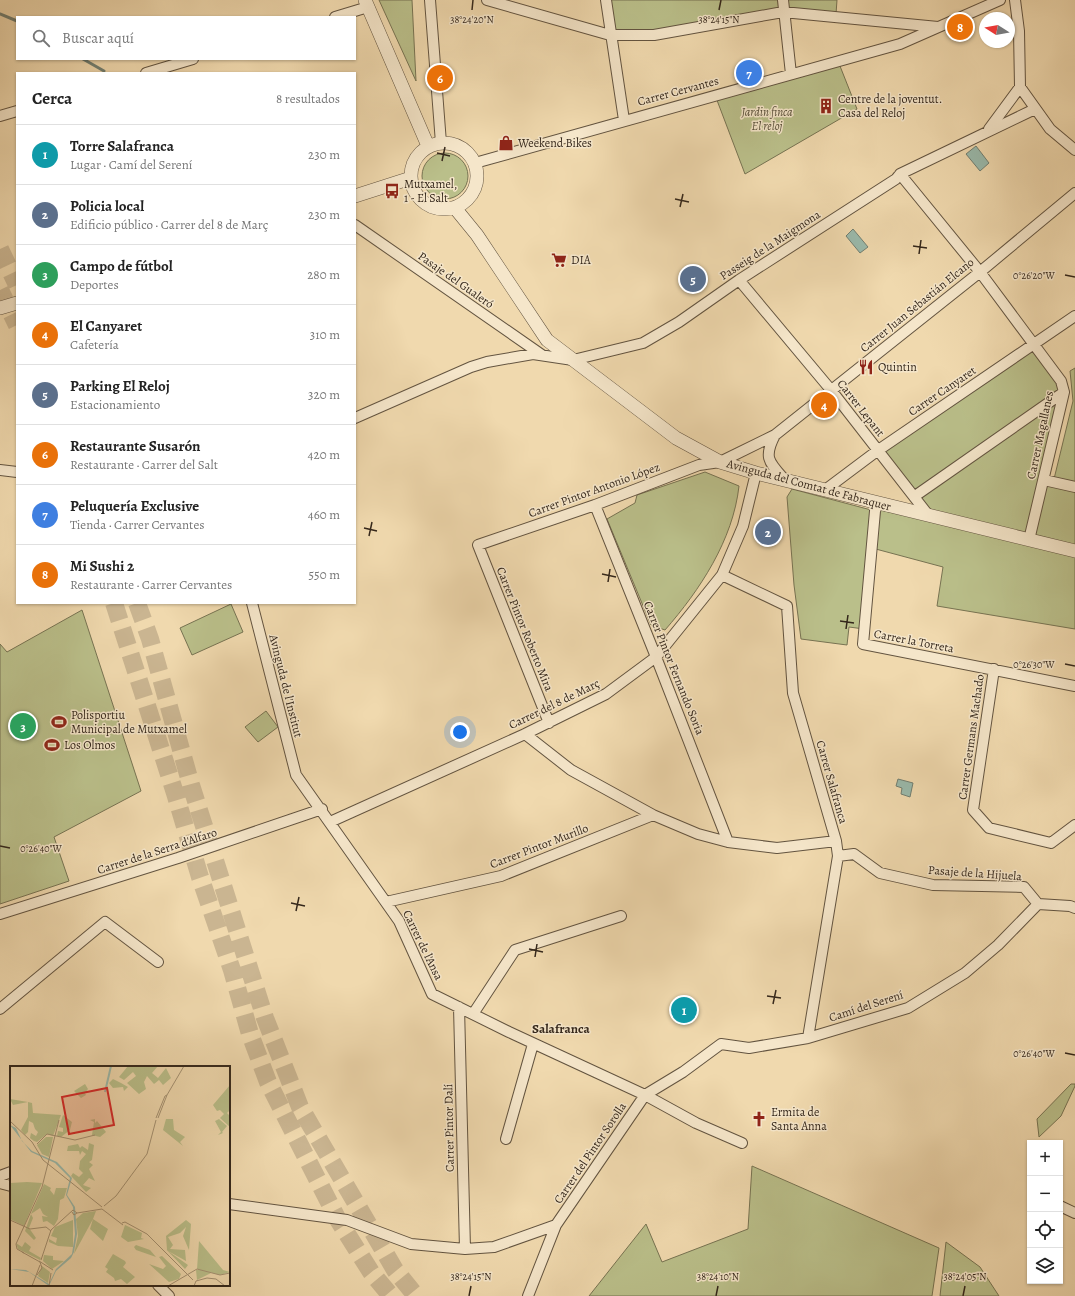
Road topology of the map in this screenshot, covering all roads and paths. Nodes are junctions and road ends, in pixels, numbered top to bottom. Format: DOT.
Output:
graph roads {
  1 [pos="430,0"];
  2 [pos="487,0"];
  3 [pos="606,0"];
  4 [pos="783,0"];
  5 [pos="1000,0"];
  6 [pos="1015,0"];
  7 [pos="366,4"];
  8 [pos="783,12"];
  9 [pos="337,16"];
  10 [pos="939,27"];
  11 [pos="610,35"];
  12 [pos="190,60"];
  13 [pos="149,72"];
  14 [pos="790,74"];
  15 [pos="1020,87"];
  16 [pos="1036,109"];
  17 [pos="16,111"];
  18 [pos="0,116"];
  19 [pos="624,120"];
  20 [pos="988,131"];
  21 [pos="435,144"];
  22 [pos="1075,150"];
  23 [pos="475,163"];
  24 [pos="900,174"];
  25 [pos="411,178"];
  26 [pos="1075,193"];
  27 [pos="356,196"];
  28 [pos="455,208"];
  29 [pos="356,226"];
  30 [pos="980,272"];
  31 [pos="739,280"];
  32 [pos="16,303"];
  33 [pos="0,308"];
  34 [pos="1075,316"];
  35 [pos="1034,345"];
  36 [pos="543,356"];
  37 [pos="573,360"];
  38 [pos="831,390"];
  39 [pos="1064,392"];
  40 [pos="356,418"];
  41 [pos="774,435"];
  42 [pos="877,450"];
  43 [pos="720,462"];
  44 [pos="0,470"];
  45 [pos="16,472"];
  46 [pos="756,473"];
  47 [pos="785,480"];
  48 [pos="1044,480"];
  49 [pos="1075,487"];
  50 [pos="825,490"];
  51 [pos="915,496"];
  52 [pos="878,503"];
  53 [pos="595,505"];
  54 [pos="929,516"];
  55 [pos="1029,540"];
  56 [pos="478,545"];
  57 [pos="1075,551"];
  58 [pos="722,575"];
  59 [pos="252,604"];
  60 [pos="656,656"];
  61 [pos="994,669"];
  62 [pos="1075,686"];
  63 [pos="548,723"];
  64 [pos="525,734"];
  65 [pos="296,775"];
  66 [pos="322,810"];
  67 [pos="653,815"];
  68 [pos="330,822"];
  69 [pos="1075,826"];
  70 [pos="836,841"];
  71 [pos="728,842"];
  72 [pos="838,856"];
  73 [pos="386,902"];
  74 [pos="1038,904"];
  75 [pos="1075,908"];
  76 [pos="0,914"];
  77 [pos="621,916"];
  78 [pos="158,962"];
  79 [pos="459,1007"];
  80 [pos="0,1009"];
  81 [pos="473,1014"];
  82 [pos="808,1038"];
  83 [pos="533,1044"];
  84 [pos="645,1095"];
  85 [pos="506,1139"];
  86 [pos="742,1143"];
  87 [pos="10,1172"];
  88 [pos="0,1176"];
  89 [pos="0,1183"];
  90 [pos="10,1186"];
  91 [pos="230,1204"];
  92 [pos="1063,1207"];
  93 [pos="1075,1213"];
  94 [pos="556,1225"];
  95 [pos="465,1248"];
  96 [pos="159,1286"];
  97 [pos="169,1296"];
  98 [pos="528,1296"];
  1 -- 21 [label="street"];
  2 -- 11 [label="street"];
  3 -- 11 [label="street"];
  4 -- 8 [label="street"];
  5 -- 10 [label="street, Carrer Cervantes"];
  6 -- 15 [label="street"];
  7 -- 9 [label="street"];
  7 -- 21 [label="street"];
  8 -- 10 [label="street"];
  8 -- 11 [label="street"];
  8 -- 14 [label="street"];
  10 -- 14 [label="street, Carrer Cervantes"];
  11 -- 19 [label="street"];
  12 -- 13 [label="street"];
  14 -- 19 [label="street, Carrer Cervantes"];
  15 -- 16 [label="street"];
  15 -- 20 [label="street, Passeig de la Maigmona"];
  16 -- 20 [label="street, Passeig de la Maigmona"];
  16 -- 22 [label="street"];
  17 -- 18 [label="street"];
  19 -- 23 [label="street, Carrer Cervantes"];
  20 -- 24 [label="street, Passeig de la Maigmona"];
  21 -- 23 [label="street"];
  21 -- 25 [label="street"];
  23 -- 28 [label="street"];
  24 -- 30 [label="street, Carrer Magallanes"];
  24 -- 31 [label="street, Passeig de la Maigmona"];
  25 -- 27 [label="street"];
  25 -- 28 [label="street"];
  26 -- 30 [label="street, Carrer Juan Sebastián Elcano"];
  28 -- 37 [label="street, Avinguda del Comtat de Fabraquer"];
  29 -- 36 [label="street, Pasaje del Gualeró"];
  30 -- 35 [label="street, Carrer Magallanes"];
  30 -- 38 [label="street, Carrer Juan Sebastián Elcano"];
  31 -- 37 [label="street, Passeig de la Maigmona"];
  31 -- 38 [label="street, Carrer Lepant"];
  32 -- 33 [label="street"];
  34 -- 35 [label="street, Carrer Canyaret"];
  35 -- 39 [label="street, Carrer Magallanes"];
  35 -- 42 [label="street, Carrer Canyaret"];
  36 -- 37 [label="street, Passeig de la Maigmona"];
  36 -- 40 [label="street, Passeig de la Maigmona"];
  37 -- 43 [label="street, Avinguda del Comtat de Fabraquer"];
  38 -- 41 [label="street, Carrer Juan Sebastián Elcano"];
  38 -- 42 [label="street, Carrer Lepant"];
  39 -- 48 [label="street, Carrer Magallanes"];
  39 -- 51 [label="street"];
  41 -- 43 [label="street, Carrer Pintor Antonio López"];
  41 -- 47 [label="street"];
  42 -- 50 [label="street, Carrer Canyaret"];
  42 -- 51 [label="street, Carrer Lepant"];
  43 -- 46 [label="street, Avinguda del Comtat de Fabraquer"];
  43 -- 53 [label="street, Carrer Pintor Antonio López"];
  44 -- 45 [label="street"];
  46 -- 47 [label="street, Avinguda del Comtat de Fabraquer"];
  46 -- 58 [label="street, Carrer del 8 de Març"];
  47 -- 50 [label="street, Avinguda del Comtat de Fabraquer"];
  48 -- 49 [label="street"];
  48 -- 55 [label="street, Carrer Magallanes"];
  50 -- 52 [label="street, Avinguda del Comtat de Fabraquer"];
  51 -- 54 [label="street, Carrer Lepant"];
  52 -- 54 [label="street, Avinguda del Comtat de Fabraquer"];
  52 -- 61 [label="street, Carrer la Torreta"];
  53 -- 56 [label="street, Carrer Pintor Antonio López"];
  53 -- 60 [label="street, Carrer Pintor Fernando Soria"];
  54 -- 55 [label="street, Avinguda del Comtat de Fabraquer"];
  55 -- 57 [label="street, Avinguda del Comtat de Fabraquer"];
  56 -- 63 [label="street, Carrer Pintor Roberto Mira"];
  58 -- 60 [label="street, Carrer del 8 de Març"];
  58 -- 70 [label="street, Carrer Salafranca"];
  59 -- 65 [label="street, Avinguda de l'Institut"];
  60 -- 63 [label="street, Carrer del 8 de Març"];
  60 -- 71 [label="street, Carrer Pintor Fernando Soria"];
  61 -- 62 [label="street, Carrer la Torreta"];
  61 -- 69 [label="street, Carrer Germans Machado"];
  63 -- 64 [label="street, Carrer del 8 de Març"];
  64 -- 67 [label="street"];
  64 -- 68 [label="street, Carrer del 8 de Març"];
  65 -- 66 [label="street, Carrer de l'Ansa"];
  66 -- 68 [label="street, Carrer de l'Ansa"];
  66 -- 76 [label="street, Carrer de la Serra d'Alfaro"];
  67 -- 71 [label="street"];
  67 -- 73 [label="street, Carrer Pintor Murillo"];
  68 -- 73 [label="street, Carrer de l'Ansa"];
  70 -- 71 [label="street"];
  70 -- 72 [label="street, Carrer Salafranca"];
  72 -- 74 [label="street, Pasaje de la Hijuela"];
  72 -- 82 [label="street, Carrer Salafranca"];
  73 -- 79 [label="street, Carrer de l'Ansa"];
  74 -- 75 [label="street"];
  74 -- 82 [label="street, Camí del Serení"];
  77 -- 81 [label="street"];
  78 -- 80 [label="street"];
  79 -- 81 [label="street, Carrer de l'Ansa"];
  79 -- 95 [label="street, Carrer Pintor Dalí"];
  81 -- 83 [label="street, Carrer de l'Ansa"];
  82 -- 84 [label="street, Camí del Serení"];
  83 -- 84 [label="street, Carrer de l'Ansa"];
  83 -- 85 [label="street"];
  84 -- 86 [label="street, Carrer de l'Ansa"];
  84 -- 94 [label="street, Carrer del Pintor Sorolla"];
  87 -- 88 [label="street"];
  89 -- 90 [label="street"];
  91 -- 95 [label="street"];
  92 -- 93 [label="street"];
  94 -- 95 [label="street"];
  94 -- 98 [label="street, Carrer del Pintor Sorolla"];
  96 -- 97 [label="street"];
}
